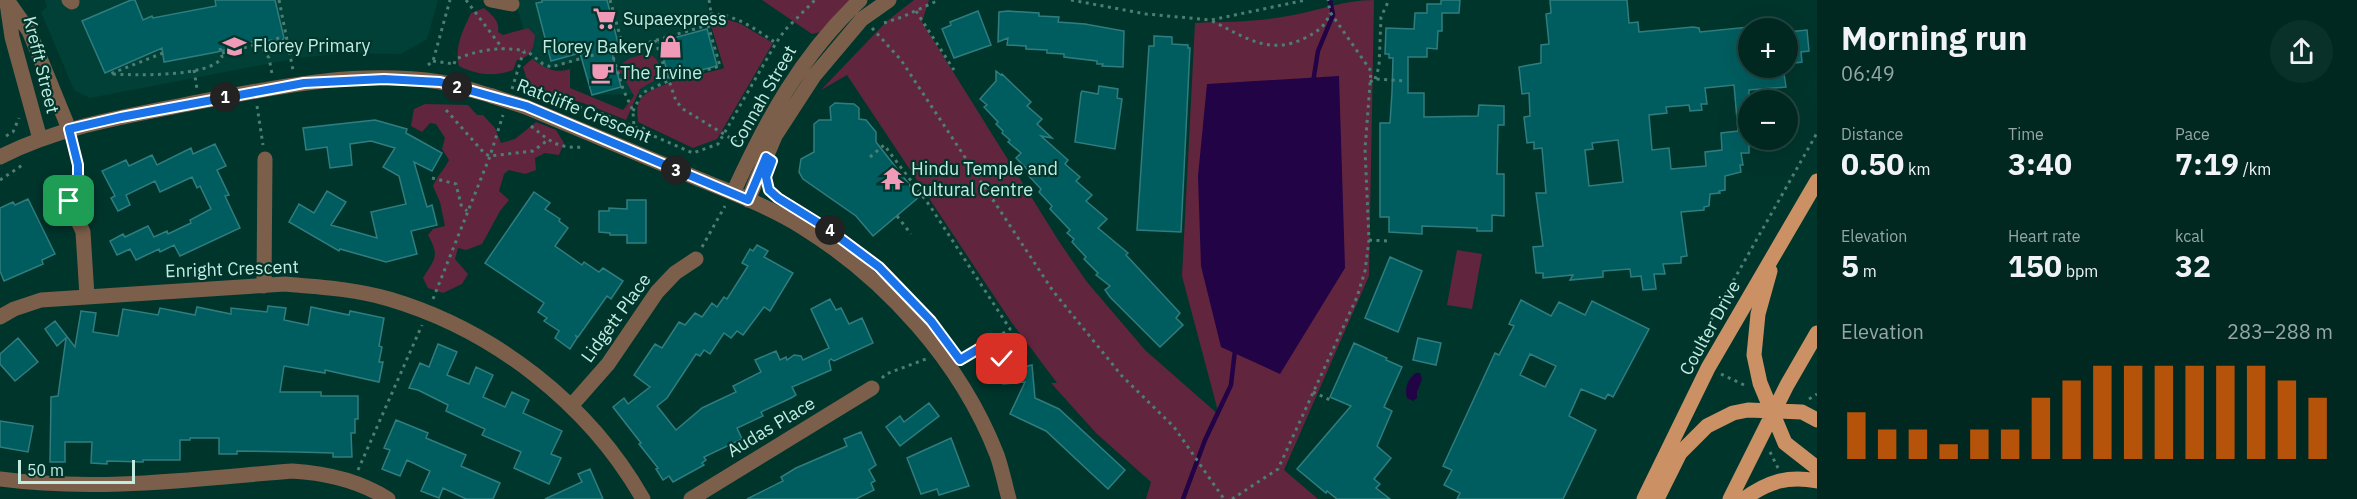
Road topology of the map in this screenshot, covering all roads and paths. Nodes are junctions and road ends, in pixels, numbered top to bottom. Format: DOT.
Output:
graph roads {
  1 [pos="7,0"];
  2 [pos="279,0"];
  3 [pos="450,0"];
  4 [pos="466,0"];
  5 [pos="491,0"];
  6 [pos="610,0"];
  7 [pos="710,0"];
  8 [pos="814,0"];
  9 [pos="860,0"];
  10 [pos="889,0"];
  11 [pos="939,0"];
  12 [pos="1071,0"];
  13 [pos="1306,0"];
  14 [pos="1328,0"];
  15 [pos="1389,0"];
  16 [pos="512,4"];
  17 [pos="916,11"];
  18 [pos="1330,12"];
  19 [pos="711,14"];
  20 [pos="1211,20"];
  21 [pos="708,25"];
  22 [pos="286,32"];
  23 [pos="655,40"];
  24 [pos="279,42"];
  25 [pos="776,43"];
  26 [pos="259,44"];
  27 [pos="220,48"];
  28 [pos="503,49"];
  29 [pos="626,49"];
  30 [pos="262,50"];
  31 [pos="280,50"];
  32 [pos="289,50"];
  33 [pos="611,50"];
  34 [pos="162,53"];
  35 [pos="222,53"];
  36 [pos="433,61"];
  37 [pos="301,69"];
  38 [pos="293,70"];
  39 [pos="954,70"];
  40 [pos="1376,79"];
  41 [pos="423,81"];
  42 [pos="668,81"];
  43 [pos="1405,81"];
  44 [pos="1370,82"];
  45 [pos="208,87"];
  46 [pos="197,89"];
  47 [pos="543,97"];
  48 [pos="257,105"];
  49 [pos="446,110"];
  50 [pos="633,111"];
  51 [pos="524,113"];
  52 [pos="634,127"];
  53 [pos="69,129"];
  54 [pos="1817,133"];
  55 [pos="723,134"];
  56 [pos="40,139"];
  57 [pos="548,140"];
  58 [pos="590,147"];
  59 [pos="753,150"];
  60 [pos="490,156"];
  61 [pos="870,156"];
  62 [pos="0,157"];
  63 [pos="265,159"];
  64 [pos="31,160"];
  65 [pos="432,178"];
  66 [pos="0,180"];
  67 [pos="1817,181"];
  68 [pos="733,194"];
  69 [pos="748,200"];
  70 [pos="69,201"];
  71 [pos="735,210"];
  72 [pos="468,211"];
  73 [pos="897,216"];
  74 [pos="911,234"];
  75 [pos="1370,240"];
  76 [pos="1387,241"];
  77 [pos="1777,248"];
  78 [pos="696,259"];
  79 [pos="264,286"];
  80 [pos="87,296"];
  81 [pos="428,312"];
  82 [pos="0,317"];
  83 [pos="1817,333"];
  84 [pos="992,341"];
  85 [pos="919,350"];
  86 [pos="959,359"];
  87 [pos="1002,359"];
  88 [pos="1689,359"];
  89 [pos="872,388"];
  90 [pos="1313,392"];
  91 [pos="1817,394"];
  92 [pos="1810,396"];
  93 [pos="1330,400"];
  94 [pos="571,406"];
  95 [pos="1773,411"];
  96 [pos="1817,420"];
  97 [pos="1817,468"];
  98 [pos="0,479"];
  99 [pos="1817,481"];
  100 [pos="353,482"];
  101 [pos="55,492"];
  102 [pos="388,499"];
  103 [pos="643,499"];
  104 [pos="691,499"];
  105 [pos="1009,499"];
  106 [pos="1224,499"];
  107 [pos="1233,499"];
  108 [pos="1644,499"];
  109 [pos="1657,499"];
  110 [pos="1730,499"];
  111 [pos="1743,499"];
  1 -- 53 [label="street, Krefft Street"];
  1 -- 56 [label="street, Krefft Street"];
  2 -- 22 [label="path"];
  3 -- 36 [label="path"];
  4 -- 28 [label="path"];
  5 -- 16 [label="street"];
  6 -- 29 [label="path"];
  7 -- 19 [label="path"];
  8 -- 25 [label="path"];
  9 -- 59 [label="street, Connah Street"];
  10 -- 69 [label="street, Connah Street"];
  11 -- 17 [label="path"];
  12 -- 20 [label="path"];
  13 -- 20 [label="path"];
  14 -- 18 [label="path"];
  15 -- 40 [label="path"];
  17 -- 39 [label="path"];
  17 -- 106 [label="path"];
  18 -- 20 [label="path"];
  18 -- 44 [label="path"];
  19 -- 21 [label="path"];
  19 -- 25 [label="path"];
  21 -- 23 [label="path"];
  21 -- 42 [label="path"];
  22 -- 24 [label="path"];
  22 -- 32 [label="path"];
  23 -- 29 [label="path"];
  23 -- 42 [label="path"];
  24 -- 26 [label="path"];
  24 -- 31 [label="path"];
  25 -- 55 [label="path"];
  26 -- 30 [label="path"];
  26 -- 35 [label="path"];
  27 -- 35 [label="path"];
  28 -- 33 [label="path"];
  28 -- 36 [label="path"];
  29 -- 33 [label="path"];
  30 -- 31 [label="path"];
  30 -- 38 [label="path"];
  31 -- 32 [label="path"];
  32 -- 38 [label="path"];
  33 -- 50 [label="path"];
  34 -- 35 [label="path"];
  36 -- 41 [label="path"];
  37 -- 38 [label="path"];
  40 -- 43 [label="path"];
  40 -- 44 [label="path"];
  41 -- 51 [label="street, Ratcliffe Crescent, bridge"];
  41 -- 53 [label="street, Ratcliffe Crescent"];
  42 -- 50 [label="path"];
  42 -- 55 [label="path"];
  44 -- 75 [label="path"];
  45 -- 46 [label="path"];
  47 -- 52 [label="path"];
  48 -- 63 [label="path"];
  49 -- 60 [label="path"];
  50 -- 52 [label="path"];
  51 -- 57 [label="path"];
  51 -- 68 [label="street, Ratcliffe Crescent"];
  52 -- 55 [label="path"];
  53 -- 56 [label="street, Ratcliffe Crescent"];
  53 -- 70 [label="path"];
  54 -- 88 [label="path"];
  55 -- 59 [label="path"];
  56 -- 62 [label="street, Ratcliffe Crescent"];
  57 -- 58 [label="path"];
  57 -- 60 [label="path"];
  59 -- 68 [label="street, Connah Street"];
  60 -- 72 [label="path"];
  61 -- 84 [label="path"];
  63 -- 79 [label="street"];
  64 -- 66 [label="path"];
  65 -- 72 [label="path"];
  67 -- 77 [label="main road, Coulter Drive"];
  68 -- 69 [label="street, Ratcliffe Crescent"];
  69 -- 105 [label="street, Ratcliffe Crescent"];
  70 -- 80 [label="street"];
  71 -- 78 [label="path"];
  72 -- 81 [label="path"];
  73 -- 74 [label="path"];
  75 -- 76 [label="path"];
  75 -- 90 [label="path"];
  77 -- 95 [label="main road"];
  77 -- 108 [label="main road, Coulter Drive"];
  78 -- 94 [label="street, Lidgett Place"];
  79 -- 80 [label="street, Enright Crescent"];
  79 -- 81 [label="street, Enright Crescent"];
  80 -- 82 [label="street, Enright Crescent"];
  81 -- 94 [label="street, Enright Crescent"];
  81 -- 100 [label="path"];
  83 -- 95 [label="main road"];
  84 -- 86 [label="path"];
  84 -- 87 [label="path"];
  85 -- 89 [label="path"];
  89 -- 104 [label="street, Audas Place"];
  90 -- 93 [label="path"];
  90 -- 107 [label="path"];
  91 -- 92 [label="path"];
  94 -- 103 [label="street, Enright Crescent"];
  95 -- 96 [label="main road"];
  95 -- 97 [label="main road"];
  95 -- 109 [label="main road"];
  95 -- 110 [label="main road"];
  98 -- 101 [label="street"];
  99 -- 111 [label="main road"];
  100 -- 101 [label="street"];
  100 -- 102 [label="street"];
}
